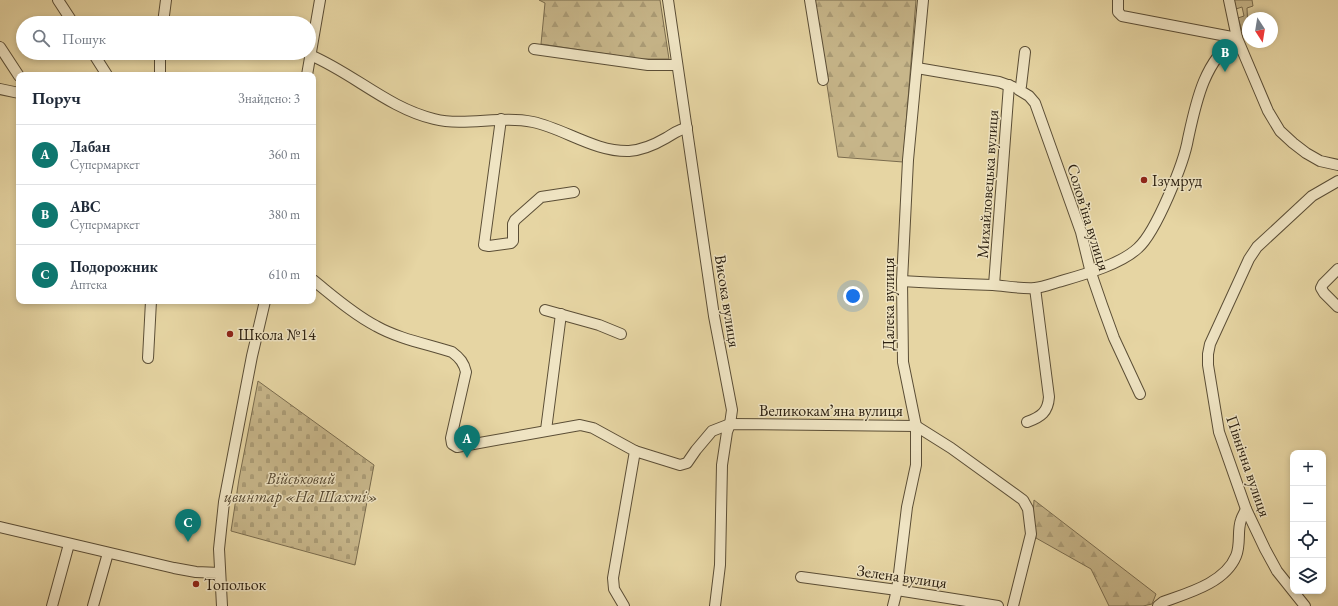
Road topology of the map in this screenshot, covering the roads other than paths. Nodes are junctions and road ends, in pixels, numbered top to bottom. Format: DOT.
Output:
graph roads {
  1 [pos="58,0"];
  2 [pos="166,0"];
  3 [pos="320,0"];
  4 [pos="668,0"];
  5 [pos="810,0"];
  6 [pos="923,0"];
  7 [pos="1118,0"];
  8 [pos="1229,0"];
  9 [pos="68,16"];
  10 [pos="164,16"];
  11 [pos="316,22"];
  12 [pos="1237,38"];
  13 [pos="0,47"];
  14 [pos="534,49"];
  15 [pos="1025,52"];
  16 [pos="316,58"];
  17 [pos="97,60"];
  18 [pos="160,60"];
  19 [pos="309,60"];
  20 [pos="678,64"];
  21 [pos="917,68"];
  22 [pos="16,72"];
  23 [pos="105,72"];
  24 [pos="160,72"];
  25 [pos="307,72"];
  26 [pos="823,80"];
  27 [pos="1009,85"];
  28 [pos="0,89"];
  29 [pos="1019,90"];
  30 [pos="16,92"];
  31 [pos="501,120"];
  32 [pos="687,128"];
  33 [pos="1338,165"];
  34 [pos="1338,181"];
  35 [pos="574,192"];
  36 [pos="1338,270"];
  37 [pos="1091,273"];
  38 [pos="902,281"];
  39 [pos="316,282"];
  40 [pos="994,285"];
  41 [pos="1035,288"];
  42 [pos="151,304"];
  43 [pos="264,304"];
  44 [pos="1338,306"];
  45 [pos="544,310"];
  46 [pos="561,314"];
  47 [pos="621,334"];
  48 [pos="148,358"];
  49 [pos="1140,394"];
  50 [pos="1027,422"];
  51 [pos="730,424"];
  52 [pos="916,426"];
  53 [pos="546,430"];
  54 [pos="635,451"];
  55 [pos="1246,509"];
  56 [pos="0,528"];
  57 [pos="69,544"];
  58 [pos="108,553"];
  59 [pos="220,573"];
  60 [pos="801,577"];
  61 [pos="897,590"];
  62 [pos="52,606"];
  63 [pos="93,606"];
  64 [pos="222,606"];
  65 [pos="624,606"];
  66 [pos="715,606"];
  67 [pos="893,606"];
  68 [pos="998,606"];
  69 [pos="1013,606"];
  70 [pos="1158,606"];
  71 [pos="1305,606"];
  1 -- 9 [label="street"];
  2 -- 10 [label="street"];
  3 -- 11 [label="street"];
  4 -- 20 [label="street, Висока вулиця"];
  5 -- 26 [label="street"];
  6 -- 21 [label="street, Далека вулиця"];
  7 -- 12 [label="street"];
  8 -- 12 [label="street"];
  12 -- 33 [label="street"];
  12 -- 37 [label="street"];
  13 -- 22 [label="street"];
  14 -- 20 [label="street"];
  15 -- 29 [label="street"];
  16 -- 31 [label="street"];
  17 -- 23 [label="street"];
  18 -- 24 [label="street"];
  19 -- 25 [label="street"];
  20 -- 32 [label="street, Висока вулиця"];
  21 -- 27 [label="street, Соловʼїна вулиця"];
  21 -- 38 [label="street, Далека вулиця"];
  27 -- 29 [label="street, Соловʼїна вулиця"];
  27 -- 40 [label="street, Михайловецька вулиця"];
  28 -- 30 [label="street"];
  29 -- 37 [label="street, Соловʼїна вулиця"];
  31 -- 32 [label="street"];
  31 -- 35 [label="street"];
  32 -- 51 [label="street, Висока вулиця"];
  34 -- 55 [label="street, Північна вулиця"];
  36 -- 44 [label="street"];
  37 -- 41 [label="street"];
  37 -- 49 [label="street, Соловʼїна вулиця"];
  38 -- 40 [label="street"];
  38 -- 52 [label="street, Далека вулиця"];
  39 -- 53 [label="street, Великокамʼяна вулиця"];
  40 -- 41 [label="street"];
  41 -- 50 [label="street"];
  42 -- 48 [label="street"];
  43 -- 59 [label="street"];
  45 -- 46 [label="street"];
  46 -- 47 [label="street"];
  46 -- 53 [label="street"];
  51 -- 52 [label="street, Великокамʼяна вулиця"];
  51 -- 54 [label="street, Великокамʼяна вулиця"];
  51 -- 66 [label="street, Висока вулиця"];
  52 -- 61 [label="street, Далека вулиця"];
  52 -- 69 [label="street, Великокамʼяна вулиця"];
  53 -- 54 [label="street, Великокамʼяна вулиця"];
  54 -- 65 [label="street"];
  55 -- 70 [label="street"];
  55 -- 71 [label="street, Північна вулиця"];
  56 -- 57 [label="street"];
  57 -- 58 [label="street"];
  57 -- 62 [label="street"];
  58 -- 59 [label="street"];
  58 -- 63 [label="street"];
  59 -- 64 [label="street"];
  60 -- 61 [label="street, Зелена вулиця"];
  61 -- 67 [label="street, Далека вулиця"];
  61 -- 68 [label="street, Зелена вулиця"];
}
